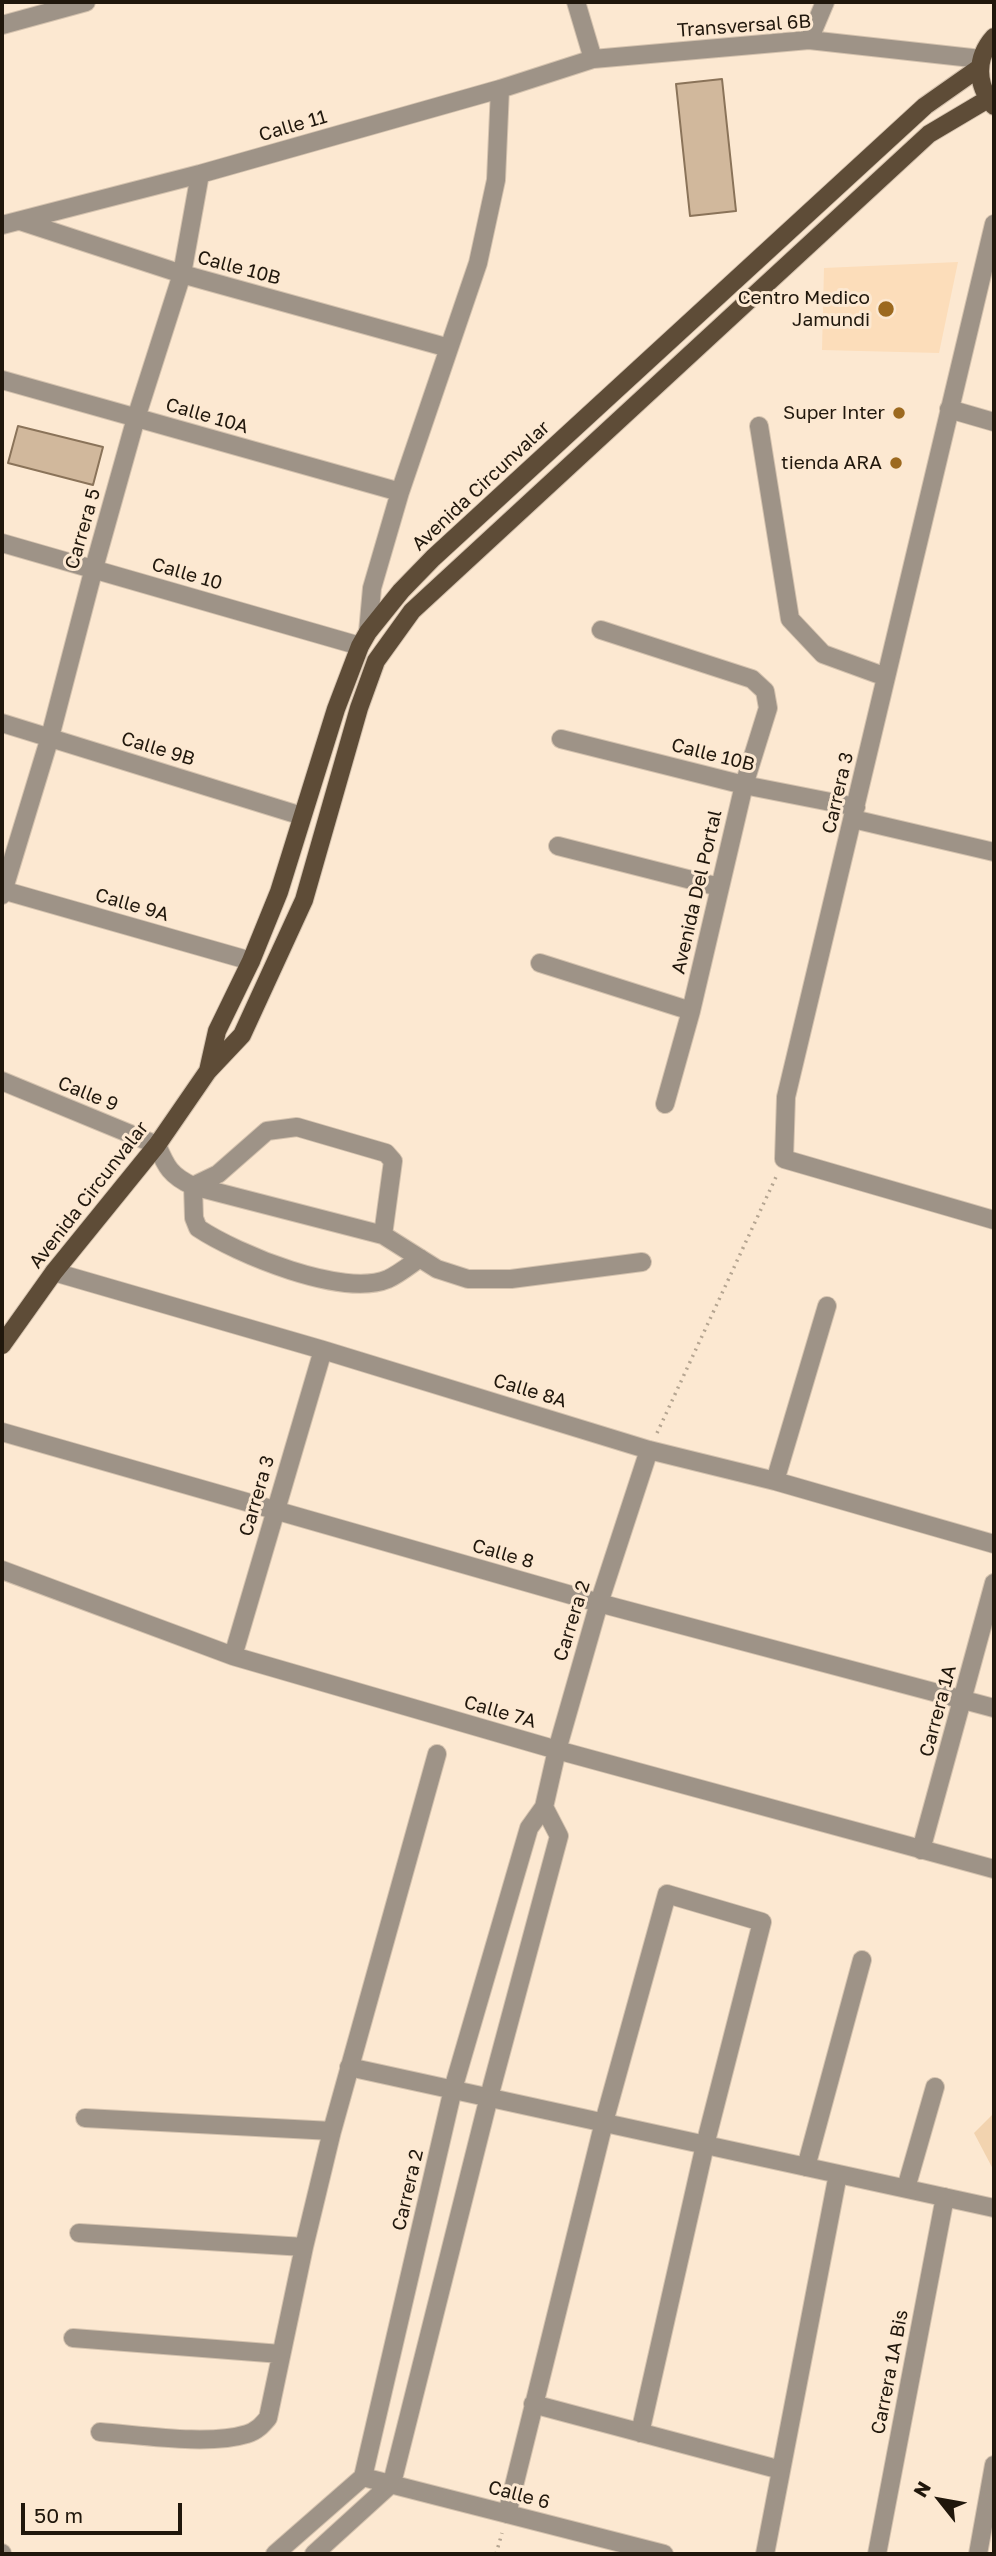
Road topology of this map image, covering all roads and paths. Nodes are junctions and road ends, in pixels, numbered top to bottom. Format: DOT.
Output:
graph roads {
  1 [pos="86,2"];
  2 [pos="576,2"];
  3 [pos="825,2"];
  4 [pos="2,24"];
  5 [pos="994,37"];
  6 [pos="809,40"];
  7 [pos="593,59"];
  8 [pos="980,64"];
  9 [pos="500,89"];
  10 [pos="991,102"];
  11 [pos="200,174"];
  12 [pos="20,221"];
  13 [pos="994,224"];
  14 [pos="2,225"];
  15 [pos="182,274"];
  16 [pos="449,348"];
  17 [pos="2,380"];
  18 [pos="948,410"];
  19 [pos="136,418"];
  20 [pos="994,422"];
  21 [pos="759,426"];
  22 [pos="400,492"];
  23 [pos="2,543"];
  24 [pos="94,568"];
  25 [pos="601,630"];
  26 [pos="364,639"];
  27 [pos="886,677"];
  28 [pos="2,723"];
  29 [pos="50,737"];
  30 [pos="561,739"];
  31 [pos="744,785"];
  32 [pos="855,813"];
  33 [pos="302,816"];
  34 [pos="558,846"];
  35 [pos="994,852"];
  36 [pos="719,887"];
  37 [pos="2,892"];
  38 [pos="251,961"];
  39 [pos="540,963"];
  40 [pos="691,1011"];
  41 [pos="208,1071"];
  42 [pos="2,1081"];
  43 [pos="665,1104"];
  44 [pos="157,1145"];
  45 [pos="784,1159"];
  46 [pos="193,1186"];
  47 [pos="994,1220"];
  48 [pos="383,1235"];
  49 [pos="420,1258"];
  50 [pos="642,1262"];
  51 [pos="54,1272"];
  52 [pos="827,1306"];
  53 [pos="2,1345"];
  54 [pos="323,1350"];
  55 [pos="2,1432"];
  56 [pos="649,1450"];
  57 [pos="775,1481"];
  58 [pos="274,1511"];
  59 [pos="994,1544"];
  60 [pos="2,1570"];
  61 [pos="994,1583"];
  62 [pos="598,1603"];
  63 [pos="233,1656"];
  64 [pos="963,1699"];
  65 [pos="994,1708"];
  66 [pos="556,1750"];
  67 [pos="437,1754"];
  68 [pos="544,1807"];
  69 [pos="921,1850"];
  70 [pos="994,1869"];
  71 [pos="862,1960"];
  72 [pos="349,2067"];
  73 [pos="935,2087"];
  74 [pos="453,2090"];
  75 [pos="489,2097"];
  76 [pos="85,2119"];
  77 [pos="604,2122"];
  78 [pos="331,2131"];
  79 [pos="705,2144"];
  80 [pos="806,2166"];
  81 [pos="838,2174"];
  82 [pos="906,2188"];
  83 [pos="945,2197"];
  84 [pos="994,2208"];
  85 [pos="79,2233"];
  86 [pos="304,2247"];
  87 [pos="73,2338"];
  88 [pos="281,2354"];
  89 [pos="533,2404"];
  90 [pos="100,2432"];
  91 [pos="640,2433"];
  92 [pos="994,2465"];
  93 [pos="781,2470"];
  94 [pos="363,2477"];
  95 [pos="392,2483"];
  96 [pos="506,2514"];
  97 [pos="275,2554"];
  98 [pos="314,2554"];
  99 [pos="664,2554"];
  100 [pos="765,2554"];
  101 [pos="877,2554"];
  102 [pos="978,2554"];
  1 -- 4 [label="street"];
  2 -- 7 [label="street"];
  3 -- 6 [label="street"];
  5 -- 8 [label="main road"];
  6 -- 7 [label="street, Transversal 6B"];
  6 -- 8 [label="street, Transversal 6B"];
  7 -- 9 [label="street, Calle 11"];
  8 -- 10 [label="main road"];
  8 -- 26 [label="main road, Avenida Circunvalar"];
  9 -- 11 [label="street, Calle 11"];
  9 -- 16 [label="street"];
  10 -- 41 [label="main road, Avenida Circunvalar"];
  11 -- 12 [label="street, Calle 11"];
  11 -- 15 [label="street, Carrera 5"];
  12 -- 14 [label="street, Calle 11"];
  12 -- 15 [label="street, Calle 10B"];
  13 -- 18 [label="street, Carrera 3"];
  15 -- 16 [label="street, Calle 10B"];
  15 -- 19 [label="street, Carrera 5"];
  16 -- 22 [label="street"];
  17 -- 19 [label="street, Calle 10A"];
  18 -- 20 [label="street"];
  18 -- 27 [label="street, Carrera 3"];
  19 -- 22 [label="street, Calle 10A"];
  19 -- 24 [label="street, Carrera 5"];
  21 -- 27 [label="street"];
  22 -- 26 [label="street"];
  23 -- 24 [label="street, Calle 10"];
  24 -- 26 [label="street, Calle 10"];
  24 -- 29 [label="street, Carrera 5"];
  25 -- 31 [label="street, Avenida Del Portal"];
  26 -- 33 [label="main road, Avenida Circunvalar"];
  27 -- 32 [label="street, Carrera 3"];
  28 -- 29 [label="street, Calle 9B"];
  29 -- 33 [label="street, Calle 9B"];
  29 -- 37 [label="street, Carrera 5"];
  30 -- 31 [label="street, Calle 10B"];
  31 -- 32 [label="street, Calle 10B"];
  31 -- 36 [label="street, Avenida Del Portal"];
  32 -- 35 [label="street, Calle 10B"];
  32 -- 45 [label="street, Carrera 3"];
  33 -- 38 [label="main road, Avenida Circunvalar"];
  34 -- 36 [label="street"];
  36 -- 40 [label="street, Avenida Del Portal"];
  37 -- 38 [label="street, Calle 9A"];
  38 -- 41 [label="main road, Avenida Circunvalar"];
  39 -- 40 [label="street"];
  40 -- 43 [label="street, Avenida Del Portal"];
  41 -- 44 [label="main road, Avenida Circunvalar"];
  42 -- 44 [label="street, Calle 9"];
  44 -- 46 [label="street"];
  44 -- 51 [label="main road, Avenida Circunvalar"];
  45 -- 47 [label="street"];
  45 -- 56 [label="path"];
  46 -- 48 [label="street"];
  46 -- 48 [label="street"];
  46 -- 49 [label="street"];
  48 -- 49 [label="street"];
  49 -- 50 [label="street"];
  51 -- 53 [label="main road, Avenida Circunvalar"];
  51 -- 54 [label="street, Calle 8A"];
  52 -- 57 [label="street"];
  54 -- 56 [label="street, Calle 8A"];
  54 -- 58 [label="street, Carrera 3"];
  55 -- 58 [label="street, Calle 8"];
  56 -- 57 [label="street, Calle 8A"];
  56 -- 62 [label="street, Carrera 2"];
  57 -- 59 [label="street, Calle 8A"];
  58 -- 62 [label="street, Calle 8"];
  58 -- 63 [label="street, Carrera 3"];
  60 -- 63 [label="street, Calle 7A"];
  61 -- 64 [label="street, Carrera 1A"];
  62 -- 64 [label="street, Calle 8"];
  62 -- 66 [label="street, Carrera 2"];
  63 -- 66 [label="street, Calle 7A"];
  64 -- 65 [label="street, Calle 8"];
  64 -- 69 [label="street, Carrera 1A"];
  66 -- 68 [label="street, Carrera 2"];
  66 -- 69 [label="street, Calle 7A"];
  67 -- 72 [label="street"];
  68 -- 74 [label="street, Carrera 2"];
  68 -- 75 [label="street"];
  69 -- 70 [label="street, Calle 7A"];
  71 -- 80 [label="street"];
  72 -- 74 [label="street"];
  72 -- 78 [label="street"];
  73 -- 82 [label="street"];
  74 -- 75 [label="street"];
  74 -- 94 [label="street, Carrera 2"];
  75 -- 77 [label="street"];
  75 -- 95 [label="street"];
  76 -- 78 [label="street"];
  77 -- 79 [label="street"];
  77 -- 79 [label="street"];
  77 -- 89 [label="street"];
  78 -- 86 [label="street"];
  79 -- 80 [label="street"];
  79 -- 91 [label="street"];
  80 -- 81 [label="street"];
  81 -- 82 [label="street"];
  81 -- 93 [label="street"];
  82 -- 83 [label="street"];
  83 -- 84 [label="street"];
  83 -- 101 [label="street, Carrera 1A Bis"];
  85 -- 86 [label="street"];
  86 -- 88 [label="street"];
  87 -- 88 [label="street"];
  88 -- 90 [label="street"];
  89 -- 91 [label="street"];
  89 -- 96 [label="street"];
  91 -- 93 [label="street"];
  92 -- 102 [label="street"];
  93 -- 100 [label="street"];
  94 -- 95 [label="street, Calle 6"];
  94 -- 97 [label="street"];
  95 -- 96 [label="street, Calle 6"];
  95 -- 98 [label="street"];
  96 -- 99 [label="street, Calle 6"];
}
